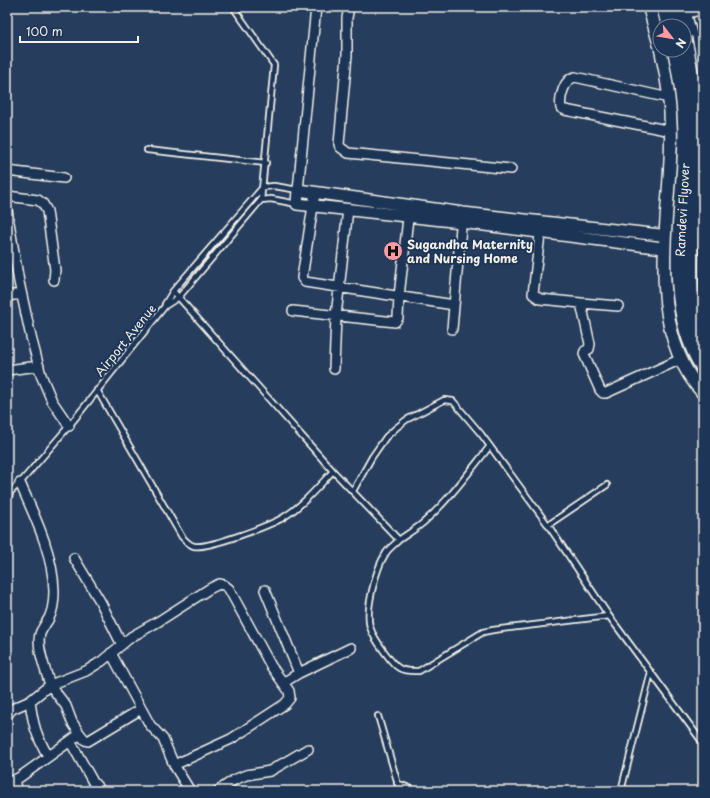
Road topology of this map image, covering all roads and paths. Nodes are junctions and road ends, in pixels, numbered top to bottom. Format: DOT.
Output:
graph roads {
  1 [pos="232,7"];
  2 [pos="316,7"];
  3 [pos="349,7"];
  4 [pos="649,7"];
  5 [pos="664,7"];
  6 [pos="703,9"];
  7 [pos="681,14"];
  8 [pos="652,18"];
  9 [pos="667,18"];
  10 [pos="662,58"];
  11 [pos="677,58"];
  12 [pos="688,58"];
  13 [pos="703,96"];
  14 [pos="670,98"];
  15 [pos="671,131"];
  16 [pos="147,150"];
  17 [pos="266,163"];
  18 [pos="511,168"];
  19 [pos="7,171"];
  20 [pos="64,178"];
  21 [pos="263,187"];
  22 [pos="298,190"];
  23 [pos="315,193"];
  24 [pos="7,196"];
  25 [pos="262,200"];
  26 [pos="297,204"];
  27 [pos="313,206"];
  28 [pos="348,209"];
  29 [pos="7,210"];
  30 [pos="409,211"];
  31 [pos="462,217"];
  32 [pos="703,220"];
  33 [pos="540,227"];
  34 [pos="605,235"];
  35 [pos="666,236"];
  36 [pos="703,240"];
  37 [pos="666,249"];
  38 [pos="702,252"];
  39 [pos="54,280"];
  40 [pos="340,288"];
  41 [pos="173,291"];
  42 [pos="21,294"];
  43 [pos="7,296"];
  44 [pos="399,296"];
  45 [pos="179,297"];
  46 [pos="581,303"];
  47 [pos="454,305"];
  48 [pos="165,306"];
  49 [pos="618,306"];
  50 [pos="293,310"];
  51 [pos="336,316"];
  52 [pos="703,325"];
  53 [pos="452,329"];
  54 [pos="703,343"];
  55 [pos="681,359"];
  56 [pos="39,366"];
  57 [pos="703,367"];
  58 [pos="334,369"];
  59 [pos="7,370"];
  60 [pos="97,390"];
  61 [pos="703,393"];
  62 [pos="69,426"];
  63 [pos="490,446"];
  64 [pos="334,471"];
  65 [pos="20,483"];
  66 [pos="607,485"];
  67 [pos="353,491"];
  68 [pos="7,494"];
  69 [pos="548,525"];
  70 [pos="399,540"];
  71 [pos="74,558"];
  72 [pos="265,590"];
  73 [pos="609,616"];
  74 [pos="121,644"];
  75 [pos="351,648"];
  76 [pos="111,653"];
  77 [pos="651,672"];
  78 [pos="299,673"];
  79 [pos="283,683"];
  80 [pos="50,685"];
  81 [pos="30,701"];
  82 [pos="141,709"];
  83 [pos="7,715"];
  84 [pos="378,716"];
  85 [pos="80,734"];
  86 [pos="70,741"];
  87 [pos="703,743"];
  88 [pos="308,749"];
  89 [pos="48,756"];
  90 [pos="174,765"];
  91 [pos="10,783"];
  92 [pos="397,783"];
  93 [pos="18,791"];
  94 [pos="101,791"];
  95 [pos="190,791"];
  96 [pos="218,791"];
  97 [pos="400,791"];
  98 [pos="416,791"];
  99 [pos="621,791"];
  1 -- 17 [label="lane"];
  2 -- 22 [label="street"];
  3 -- 18 [label="street"];
  4 -- 8 [label="main road"];
  5 -- 9 [label="highway"];
  6 -- 7 [label="street"];
  7 -- 13 [label="main road"];
  10 -- 14 [label="main road"];
  11 -- 57 [label="highway, Ramdevi Flyover, bridge"];
  12 -- 54 [label="highway, Ramdevi Flyover, bridge"];
  14 -- 15 [label="main road"];
  14 -- 15 [label="street"];
  15 -- 35 [label="main road"];
  16 -- 17 [label="lane"];
  17 -- 21 [label="lane"];
  19 -- 20 [label="street"];
  21 -- 22 [label="lane"];
  21 -- 25 [label="lane"];
  21 -- 41 [label="lane"];
  22 -- 23 [label="street"];
  22 -- 26 [label="street"];
  23 -- 27 [label="street"];
  23 -- 30 [label="street"];
  24 -- 39 [label="street"];
  25 -- 26 [label="lane"];
  25 -- 45 [label="lane, Airport Avenue"];
  26 -- 27 [label="street"];
  27 -- 28 [label="street"];
  27 -- 40 [label="street"];
  28 -- 30 [label="street"];
  28 -- 40 [label="street"];
  29 -- 42 [label="street"];
  30 -- 31 [label="street"];
  30 -- 44 [label="street"];
  31 -- 33 [label="street"];
  31 -- 47 [label="street"];
  32 -- 36 [label="main road"];
  33 -- 34 [label="street"];
  33 -- 46 [label="street"];
  34 -- 35 [label="street"];
  34 -- 37 [label="street"];
  35 -- 36 [label="street"];
  35 -- 37 [label="main road"];
  36 -- 38 [label="main road"];
  37 -- 38 [label="street"];
  37 -- 55 [label="main road"];
  38 -- 52 [label="main road"];
  40 -- 44 [label="street"];
  40 -- 51 [label="street"];
  41 -- 45 [label="lane"];
  41 -- 48 [label="lane"];
  42 -- 43 [label="street"];
  42 -- 56 [label="street"];
  44 -- 47 [label="street"];
  44 -- 51 [label="street"];
  45 -- 48 [label="lane, Airport Avenue"];
  45 -- 64 [label="lane"];
  46 -- 49 [label="street"];
  46 -- 55 [label="street"];
  47 -- 53 [label="street"];
  48 -- 60 [label="lane, Airport Avenue"];
  50 -- 51 [label="street"];
  51 -- 58 [label="street"];
  55 -- 61 [label="main road"];
  56 -- 59 [label="street"];
  56 -- 62 [label="street"];
  60 -- 62 [label="lane, Airport Avenue"];
  60 -- 64 [label="lane"];
  62 -- 65 [label="lane, Airport Avenue"];
  63 -- 67 [label="lane"];
  63 -- 69 [label="lane"];
  63 -- 70 [label="lane"];
  64 -- 67 [label="lane"];
  65 -- 68 [label="lane, Airport Avenue"];
  65 -- 80 [label="street"];
  66 -- 69 [label="lane"];
  67 -- 70 [label="lane"];
  69 -- 73 [label="lane"];
  70 -- 73 [label="lane"];
  71 -- 74 [label="street"];
  72 -- 78 [label="street"];
  73 -- 77 [label="lane"];
  74 -- 76 [label="street"];
  74 -- 79 [label="street"];
  75 -- 78 [label="street"];
  76 -- 80 [label="street"];
  76 -- 82 [label="street"];
  77 -- 87 [label="lane"];
  77 -- 99 [label="lane"];
  78 -- 79 [label="street"];
  79 -- 90 [label="street"];
  80 -- 81 [label="street"];
  80 -- 85 [label="street"];
  81 -- 83 [label="street"];
  81 -- 89 [label="street"];
  82 -- 85 [label="street"];
  82 -- 90 [label="street"];
  84 -- 92 [label="lane"];
  85 -- 86 [label="street"];
  86 -- 89 [label="street"];
  86 -- 94 [label="street"];
  88 -- 96 [label="street"];
  89 -- 91 [label="street"];
  90 -- 95 [label="street"];
  91 -- 93 [label="street"];
  92 -- 97 [label="lane"];
  92 -- 98 [label="lane"];
}
